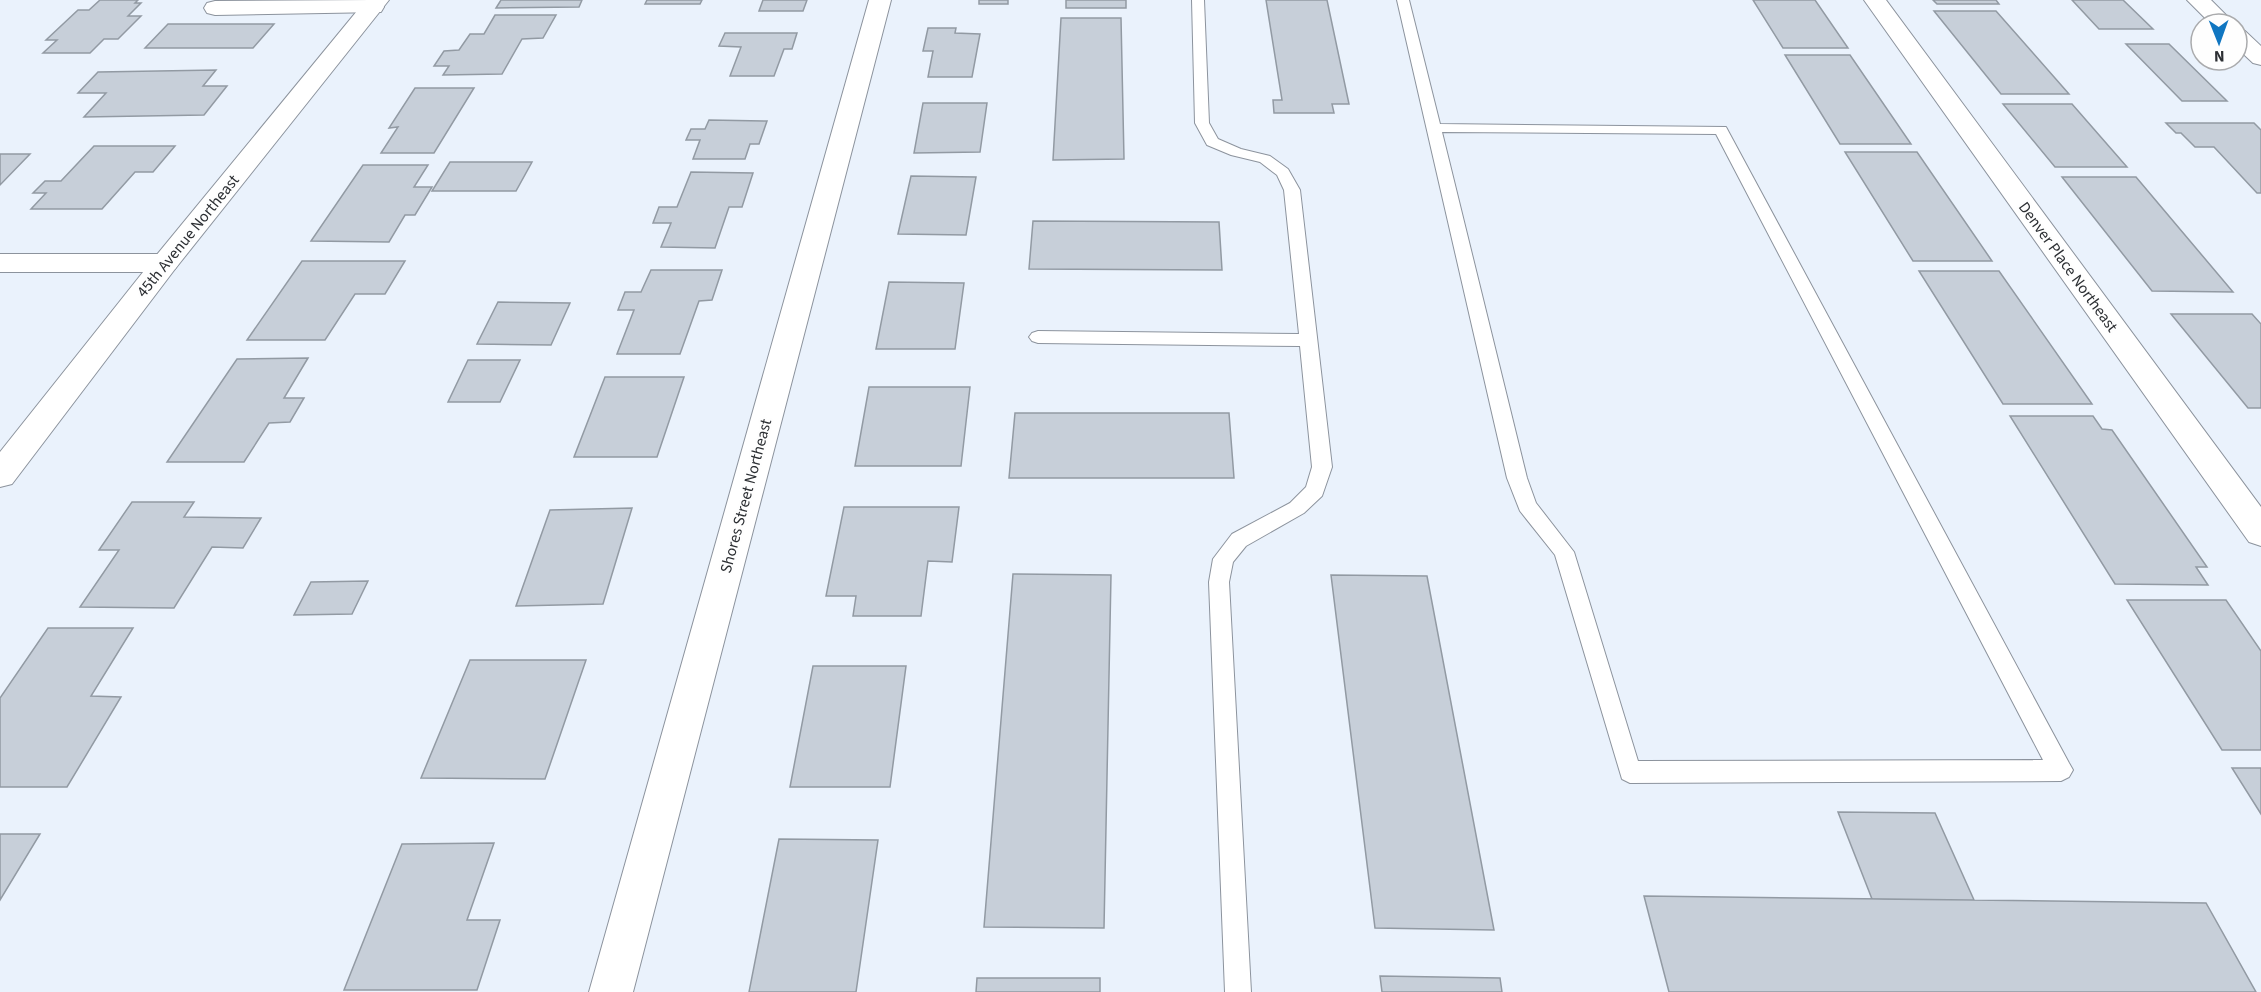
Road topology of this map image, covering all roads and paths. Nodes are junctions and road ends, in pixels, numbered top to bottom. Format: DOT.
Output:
graph roads {
  1 [pos="880,0"];
  2 [pos="1198,0"];
  3 [pos="1403,0"];
  4 [pos="1875,0"];
  5 [pos="2198,0"];
  6 [pos="376,4"];
  7 [pos="215,8"];
  8 [pos="2211,12"];
  9 [pos="2249,47"];
  10 [pos="2261,58"];
  11 [pos="1434,128"];
  12 [pos="0,263"];
  13 [pos="165,263"];
  14 [pos="1038,337"];
  15 [pos="1308,340"];
  16 [pos="0,475"];
  17 [pos="2261,533"];
  18 [pos="611,992"];
  19 [pos="1238,992"];
  1 -- 18 [label="street, Shores Street Northeast"];
  2 -- 15 [label="lane"];
  3 -- 11 [label="lane"];
  4 -- 17 [label="street, Denver Place Northeast"];
  5 -- 8 [label="street"];
  6 -- 7 [label="street"];
  6 -- 13 [label="street, 45th Avenue Northeast"];
  9 -- 10 [label="street"];
  11 -- 11 [label="lane"];
  12 -- 13 [label="street"];
  13 -- 16 [label="street, 45th Avenue Northeast"];
  14 -- 15 [label="lane"];
  15 -- 19 [label="lane"];
}
